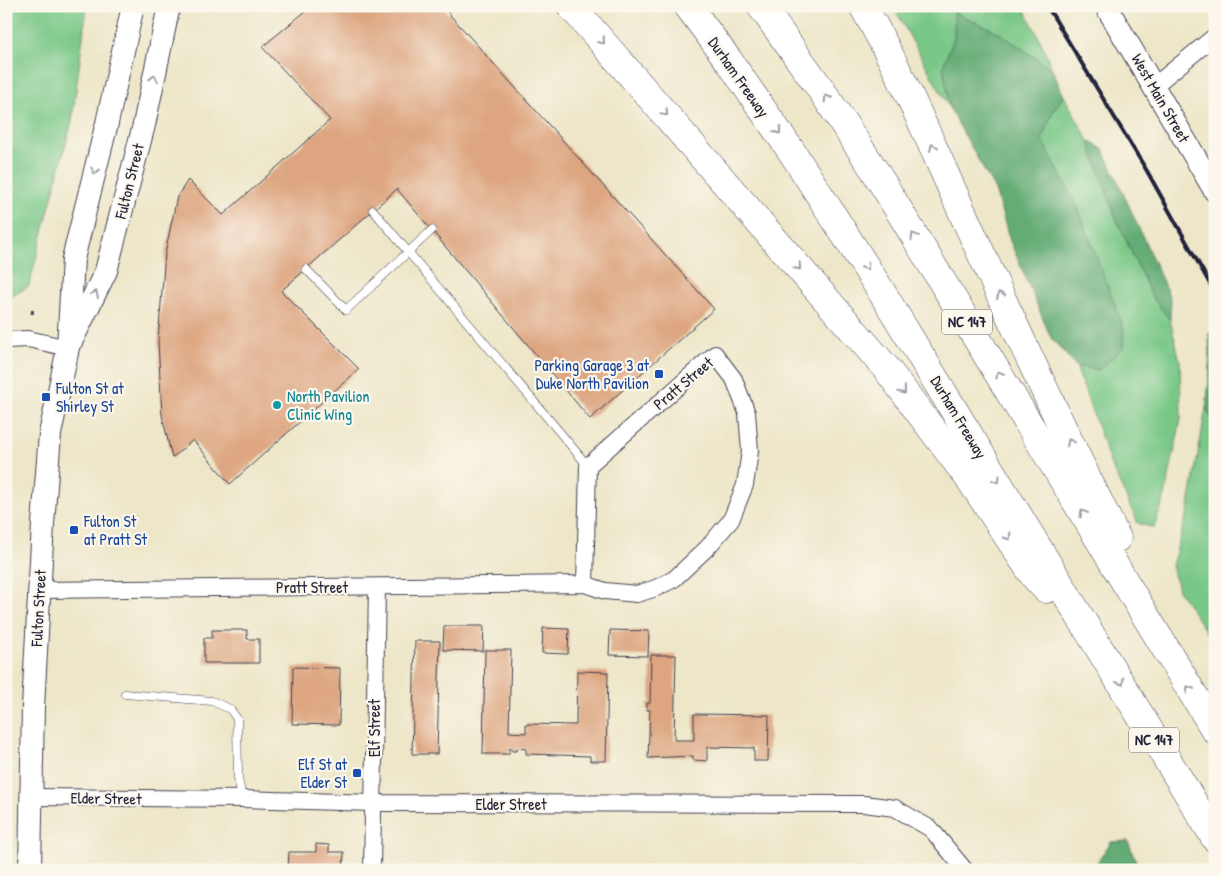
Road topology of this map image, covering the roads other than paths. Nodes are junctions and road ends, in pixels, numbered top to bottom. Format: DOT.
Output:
graph roads {
  1 [pos="133,6"];
  2 [pos="169,6"];
  3 [pos="571,6"];
  4 [pos="688,6"];
  5 [pos="761,6"];
  6 [pos="862,6"];
  7 [pos="1106,6"];
  8 [pos="1215,36"];
  9 [pos="1154,86"];
  10 [pos="1215,191"];
  11 [pos="373,210"];
  12 [pos="432,230"];
  13 [pos="409,252"];
  14 [pos="306,269"];
  15 [pos="6,340"];
  16 [pos="68,348"];
  17 [pos="588,466"];
  18 [pos="585,584"];
  19 [pos="377,587"];
  20 [pos="39,590"];
  21 [pos="1095,640"];
  22 [pos="1162,645"];
  23 [pos="125,694"];
  24 [pos="1215,730"];
  25 [pos="32,797"];
  26 [pos="242,799"];
  27 [pos="373,803"];
  28 [pos="1215,838"];
  29 [pos="30,870"];
  30 [pos="372,870"];
  31 [pos="965,870"];
  1 -- 16 [label="main road, Fulton Street, one-way"];
  16 -- 2 [label="main road, Fulton Street, one-way"];
  3 -- 21 [label="highway, one-way"];
  4 -- 21 [label="highway, Durham Freeway / NC 147, one-way"];
  22 -- 5 [label="highway, NC 147, one-way"];
  22 -- 6 [label="highway, one-way"];
  7 -- 9 [label="main road, West Main Street"];
  8 -- 9 [label="street"];
  9 -- 10 [label="main road, West Main Street"];
  11 -- 13 [label="lane"];
  12 -- 13 [label="lane"];
  13 -- 14 [label="lane"];
  13 -- 17 [label="lane"];
  15 -- 16 [label="street"];
  16 -- 20 [label="main road, Fulton Street"];
  17 -- 18 [label="street"];
  17 -- 18 [label="street, Pratt Street"];
  18 -- 19 [label="street, Pratt Street"];
  19 -- 20 [label="street, Pratt Street"];
  19 -- 27 [label="street, Elf Street"];
  20 -- 25 [label="main road, Fulton Street"];
  21 -- 28 [label="highway, Durham Freeway / NC 147, one-way"];
  24 -- 22 [label="highway, NC 147, one-way"];
  23 -- 26 [label="lane"];
  25 -- 26 [label="street, Elder Street"];
  25 -- 29 [label="main road, Fulton Street"];
  26 -- 27 [label="street, Elder Street"];
  27 -- 30 [label="street, Elf Street"];
  27 -- 31 [label="street, Elder Street"];
}
